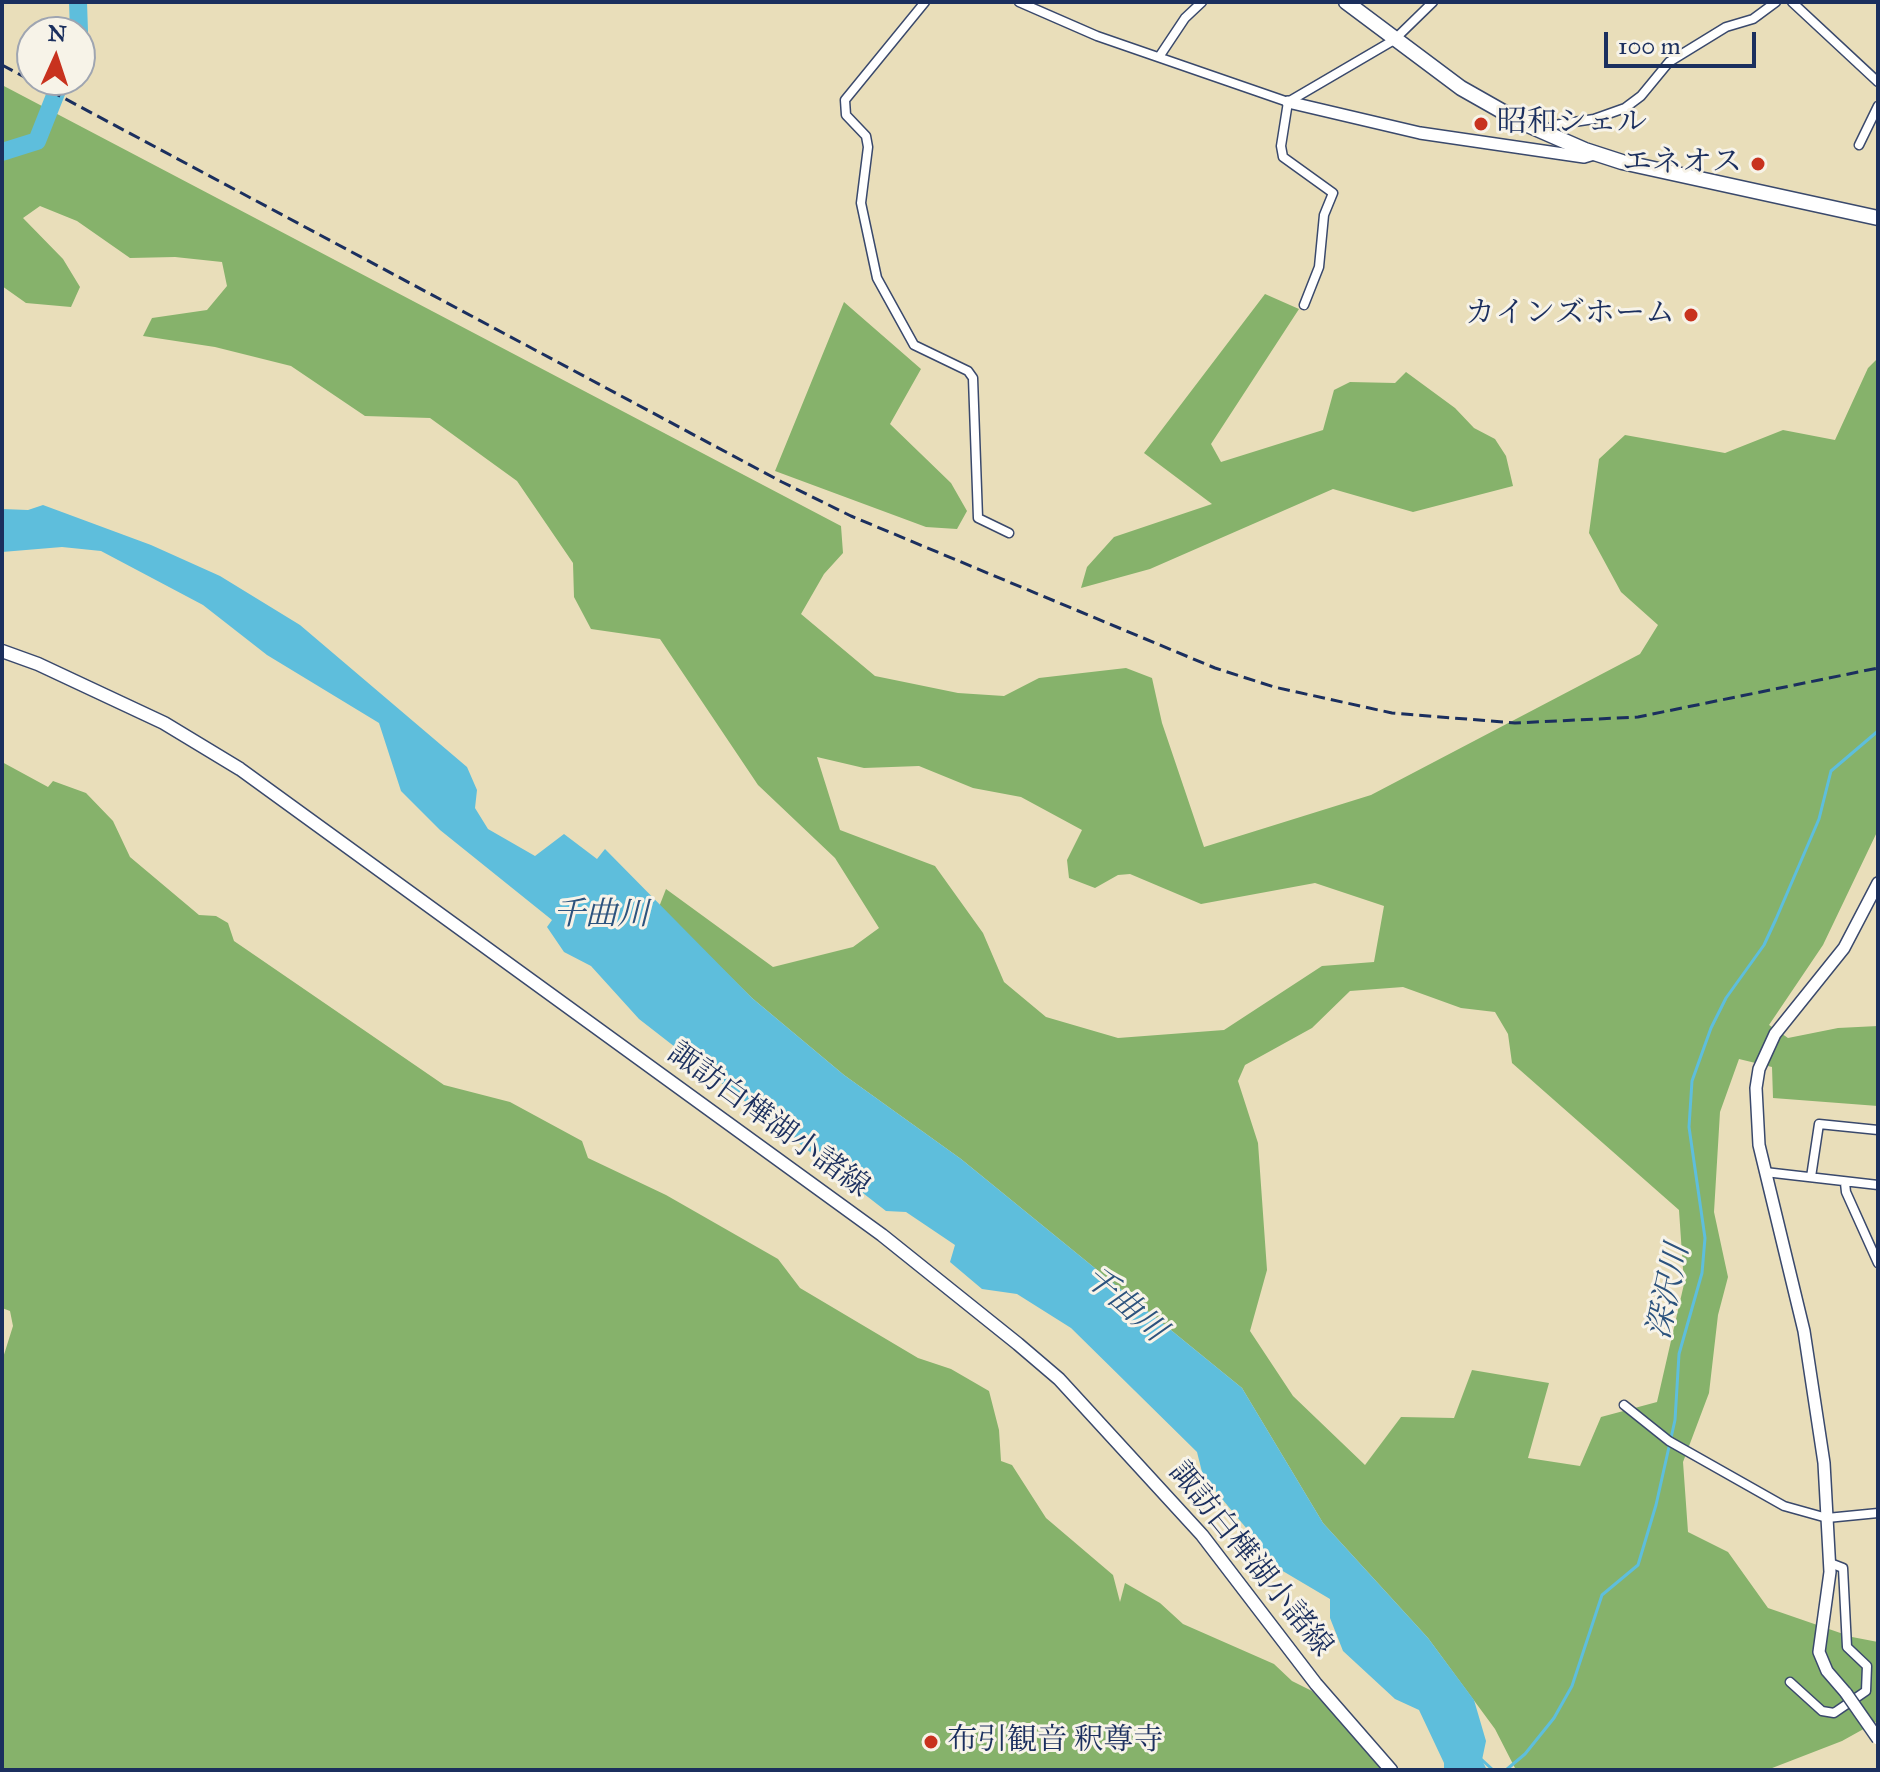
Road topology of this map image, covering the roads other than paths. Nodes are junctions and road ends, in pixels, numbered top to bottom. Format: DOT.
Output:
graph roads {
  1 [pos="925,2"];
  2 [pos="1019,2"];
  3 [pos="1202,2"];
  4 [pos="1346,2"];
  5 [pos="1433,2"];
  6 [pos="1776,2"];
  7 [pos="1792,2"];
  8 [pos="1394,40"];
  9 [pos="1159,57"];
  10 [pos="1878,82"];
  11 [pos="1288,102"];
  12 [pos="1878,106"];
  13 [pos="1544,133"];
  14 [pos="1859,145"];
  15 [pos="1525,148"];
  16 [pos="1595,153"];
  17 [pos="1878,218"];
  18 [pos="1304,305"];
  19 [pos="1009,533"];
  20 [pos="2,651"];
  21 [pos="1878,883"];
  22 [pos="1878,1130"];
  23 [pos="1765,1172"];
  24 [pos="1811,1177"];
  25 [pos="1845,1183"];
  26 [pos="1878,1185"];
  27 [pos="1878,1263"];
  28 [pos="1624,1405"];
  29 [pos="1878,1513"];
  30 [pos="1827,1518"];
  31 [pos="1830,1563"];
  32 [pos="1790,1682"];
  33 [pos="1878,1739"];
  34 [pos="1391,1770"];
  1 -- 19 [label="street"];
  2 -- 9 [label="street"];
  3 -- 9 [label="street"];
  4 -- 8 [label="highway"];
  5 -- 8 [label="street"];
  6 -- 13 [label="street"];
  7 -- 10 [label="street"];
  8 -- 11 [label="street"];
  8 -- 13 [label="highway"];
  9 -- 11 [label="street"];
  11 -- 15 [label="street"];
  11 -- 18 [label="street"];
  12 -- 14 [label="street"];
  13 -- 15 [label="street"];
  13 -- 16 [label="highway"];
  15 -- 16 [label="street"];
  16 -- 17 [label="highway"];
  20 -- 34 [label="main road, 諏訪白樺湖小諸線"];
  21 -- 23 [label="street"];
  22 -- 24 [label="street"];
  23 -- 24 [label="street"];
  23 -- 30 [label="street"];
  24 -- 25 [label="street"];
  25 -- 26 [label="street"];
  25 -- 27 [label="street"];
  28 -- 30 [label="street"];
  29 -- 30 [label="street"];
  30 -- 31 [label="street"];
  31 -- 32 [label="street"];
  31 -- 33 [label="street, bridge"];
}
